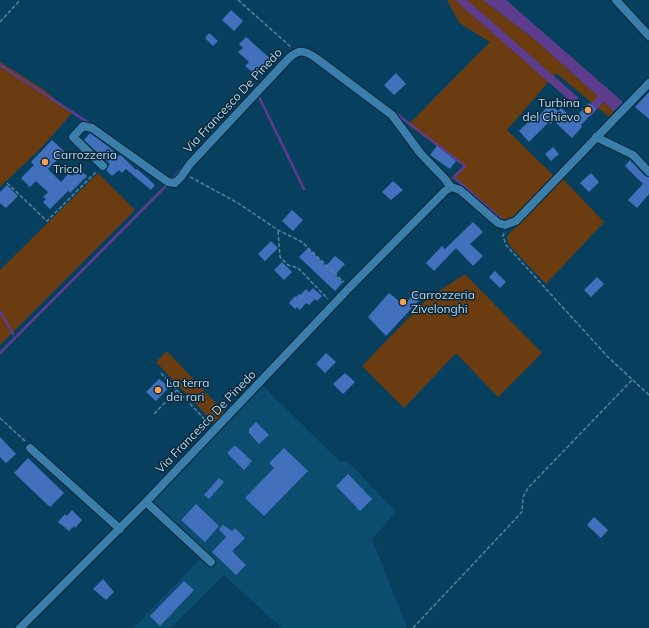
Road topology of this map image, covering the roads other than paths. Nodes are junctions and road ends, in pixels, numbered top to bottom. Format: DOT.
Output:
graph roads {
  1 [pos="616,0"];
  2 [pos="649,36"];
  3 [pos="649,83"];
  4 [pos="596,137"];
  5 [pos="103,166"];
  6 [pos="649,172"];
  7 [pos="451,187"];
  8 [pos="30,448"];
  9 [pos="146,502"];
  10 [pos="120,529"];
  11 [pos="211,562"];
  12 [pos="20,628"];
  1 -- 2 [label="street"];
  3 -- 4 [label="street"];
  4 -- 6 [label="street"];
  4 -- 7 [label="street, Via Francesco De Pinedo"];
  5 -- 7 [label="street, Via Francesco De Pinedo"];
  7 -- 9 [label="street, Via Francesco De Pinedo"];
  8 -- 10 [label="street"];
  9 -- 10 [label="street, Via Francesco De Pinedo"];
  9 -- 11 [label="street"];
  10 -- 12 [label="street, Via Francesco De Pinedo"];
}
